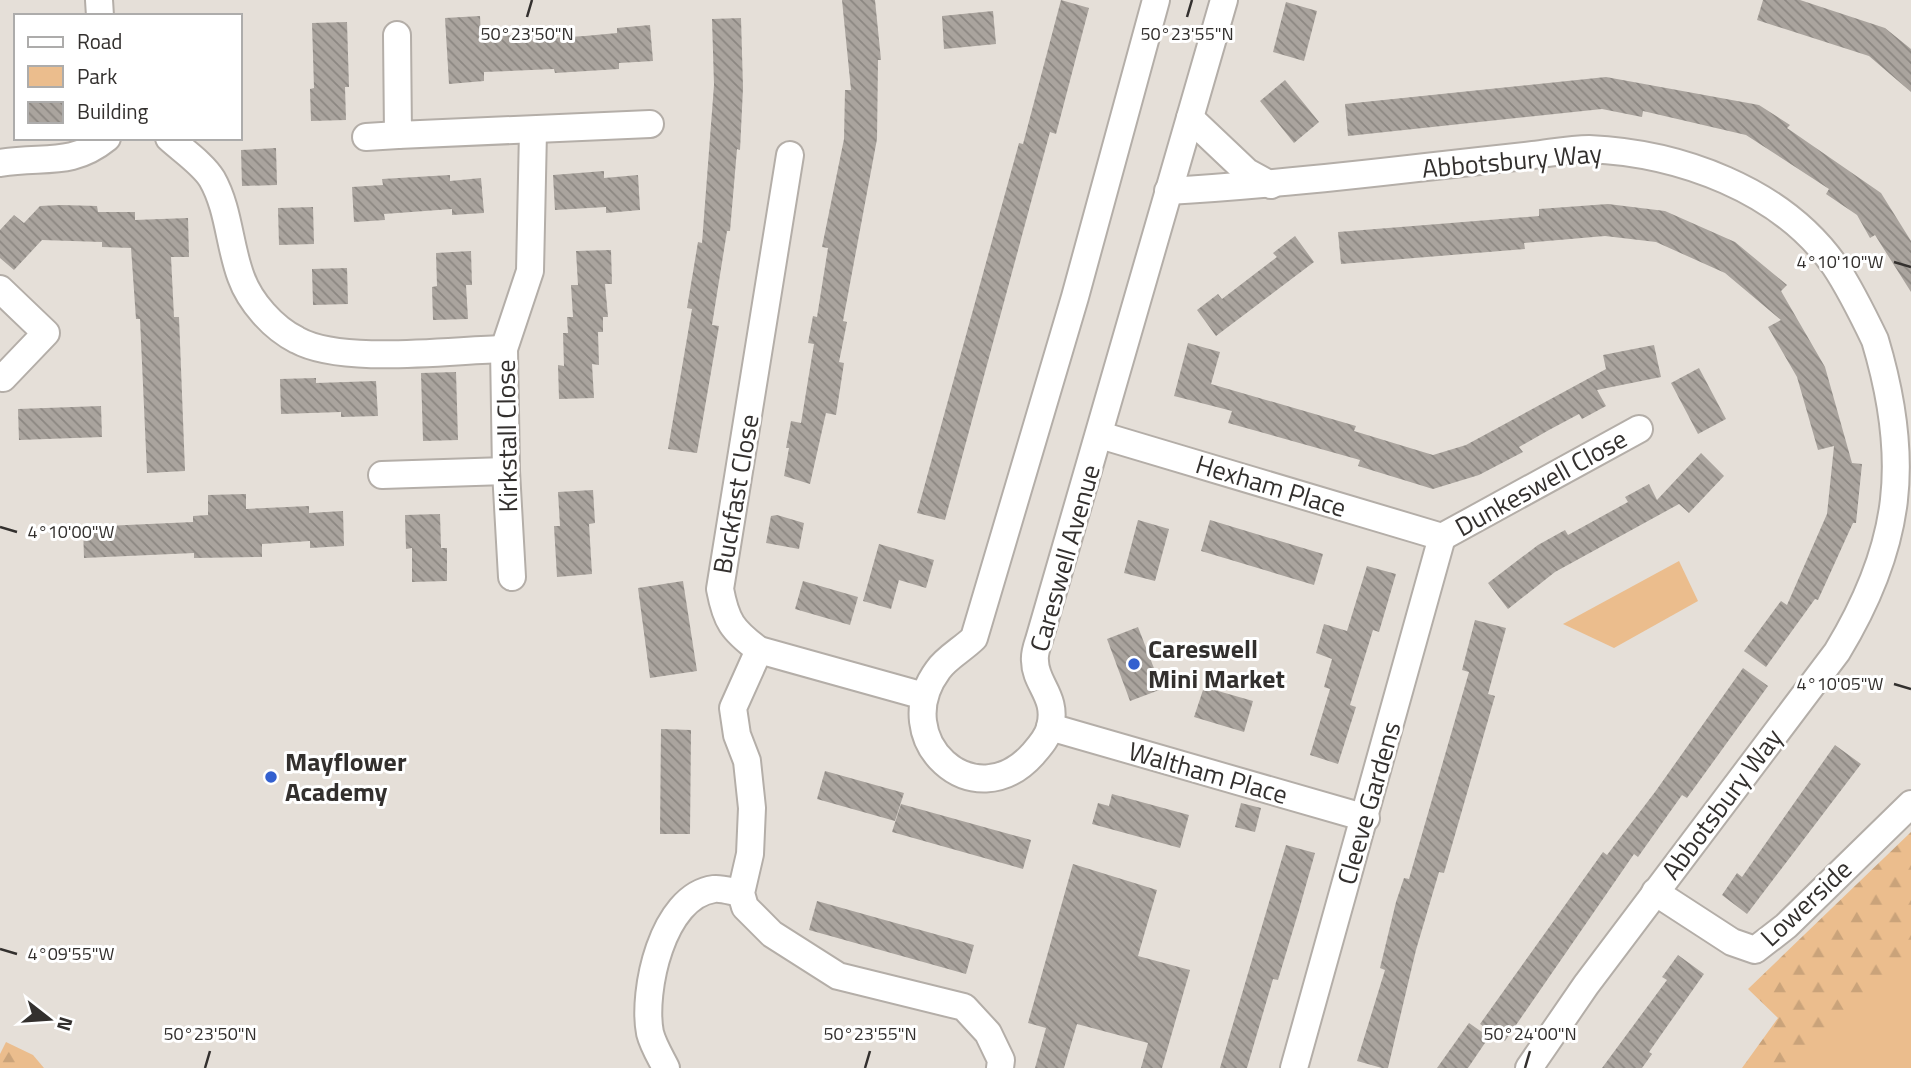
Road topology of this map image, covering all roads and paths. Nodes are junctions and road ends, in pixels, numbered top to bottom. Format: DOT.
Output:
graph roads {
  1 [pos="1156,0"];
  2 [pos="1224,0"];
  3 [pos="397,35"];
  4 [pos="1190,118"];
  5 [pos="650,124"];
  6 [pos="533,131"];
  7 [pos="398,135"];
  8 [pos="366,137"];
  9 [pos="104,140"];
  10 [pos="171,140"];
  11 [pos="790,155"];
  12 [pos="0,163"];
  13 [pos="1271,185"];
  14 [pos="1168,191"];
  15 [pos="0,289"];
  16 [pos="504,349"];
  17 [pos="3,378"];
  18 [pos="1639,429"];
  19 [pos="1100,435"];
  20 [pos="506,471"];
  21 [pos="382,475"];
  22 [pos="1442,537"];
  23 [pos="512,577"];
  24 [pos="759,650"];
  25 [pos="924,696"];
  26 [pos="1050,727"];
  27 [pos="1911,804"];
  28 [pos="1366,818"];
  29 [pos="1655,892"];
  30 [pos="741,893"];
  31 [pos="666,1068"];
  32 [pos="1000,1068"];
  33 [pos="1294,1068"];
  34 [pos="1530,1068"];
  1 -- 25 [label="street"];
  2 -- 4 [label="street, Careswell Avenue"];
  3 -- 7 [label="street"];
  4 -- 13 [label="street"];
  4 -- 14 [label="street, Careswell Avenue"];
  5 -- 6 [label="street"];
  6 -- 7 [label="street"];
  6 -- 16 [label="street, Kirkstall Close"];
  7 -- 8 [label="street"];
  9 -- 12 [label="street"];
  10 -- 16 [label="street"];
  11 -- 24 [label="street, Buckfast Close"];
  13 -- 14 [label="street, Abbotsbury Way"];
  13 -- 29 [label="street, Abbotsbury Way"];
  14 -- 19 [label="street, Careswell Avenue"];
  15 -- 17 [label="street"];
  16 -- 20 [label="street, Kirkstall Close"];
  18 -- 22 [label="street, Dunkeswell Close"];
  19 -- 22 [label="street, Hexham Place"];
  19 -- 26 [label="street, Careswell Avenue"];
  20 -- 21 [label="street"];
  20 -- 23 [label="street, Kirkstall Close"];
  22 -- 28 [label="street, Cleeve Gardens"];
  24 -- 25 [label="street, Buckfast Close"];
  24 -- 30 [label="street"];
  25 -- 26 [label="street"];
  26 -- 28 [label="street, Waltham Place"];
  27 -- 29 [label="street, Lowerside"];
  28 -- 33 [label="street, Cleeve Gardens"];
  29 -- 34 [label="street, Abbotsbury Way"];
  30 -- 31 [label="street"];
  30 -- 32 [label="street"];
}
